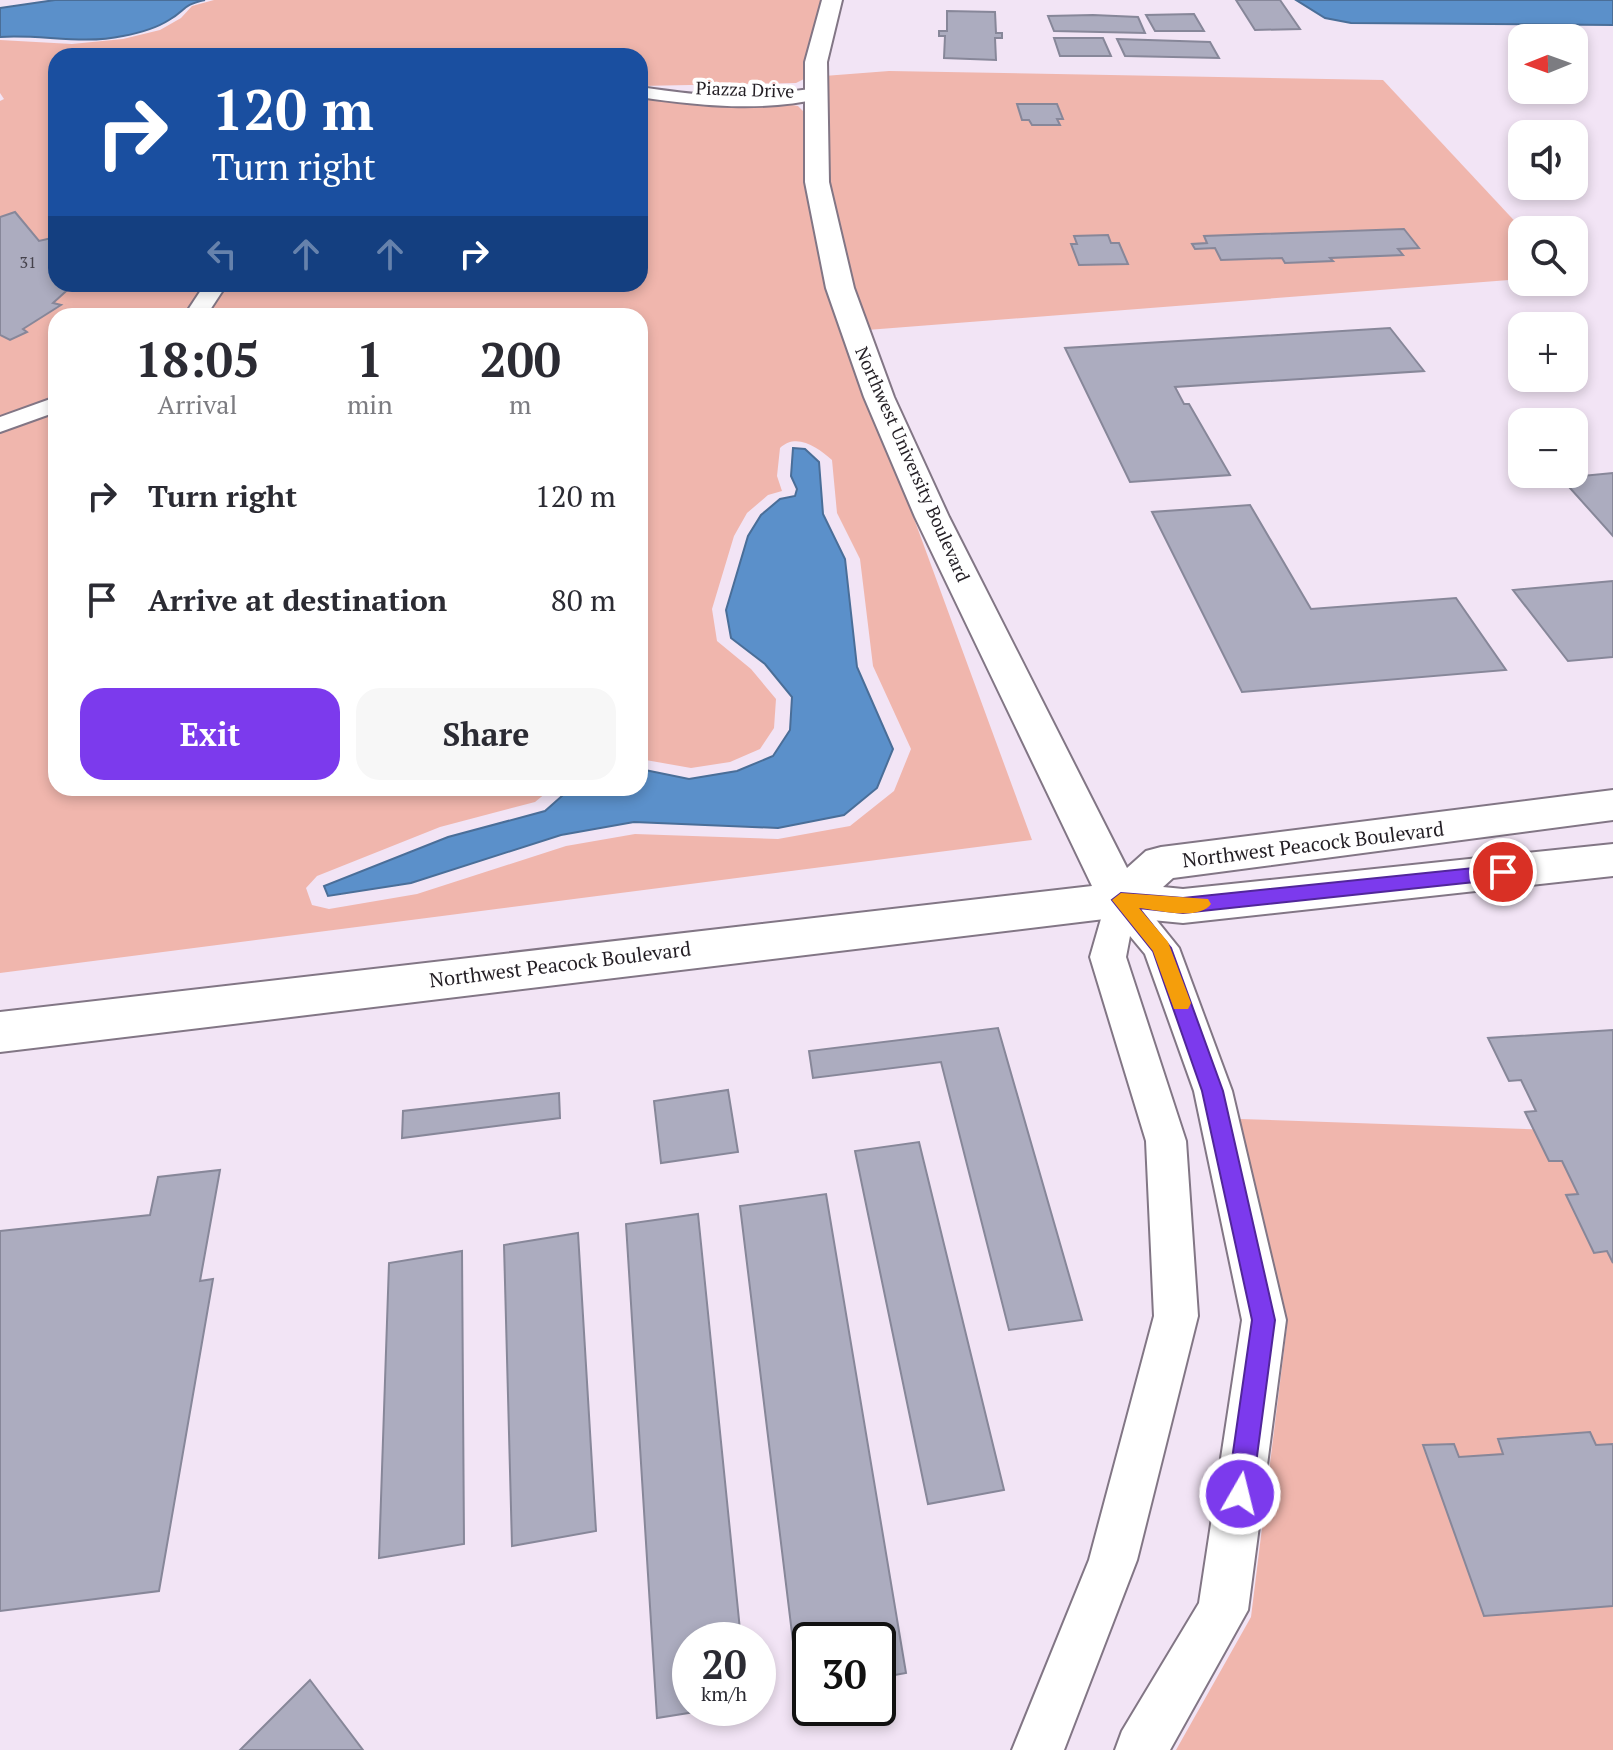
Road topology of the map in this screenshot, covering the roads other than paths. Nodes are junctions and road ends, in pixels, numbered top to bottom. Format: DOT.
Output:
graph roads {
  1 [pos="832,0"];
  2 [pos="648,93"];
  3 [pos="817,94"];
  4 [pos="48,407"];
  5 [pos="0,425"];
  6 [pos="1613,805"];
  7 [pos="1613,860"];
  8 [pos="1121,900"];
  9 [pos="0,1032"];
  10 [pos="1038,1750"];
  11 [pos="1141,1750"];
  1 -- 3 [label="street, Northwest University Boulevard"];
  2 -- 3 [label="street, Piazza Drive"];
  3 -- 8 [label="street, Northwest University Boulevard"];
  4 -- 5 [label="street"];
  6 -- 8 [label="street, Northwest Peacock Boulevard"];
  7 -- 8 [label="street, Northwest Peacock Boulevard"];
  8 -- 9 [label="street, Northwest Peacock Boulevard"];
  8 -- 10 [label="street"];
  8 -- 11 [label="street"];
}
